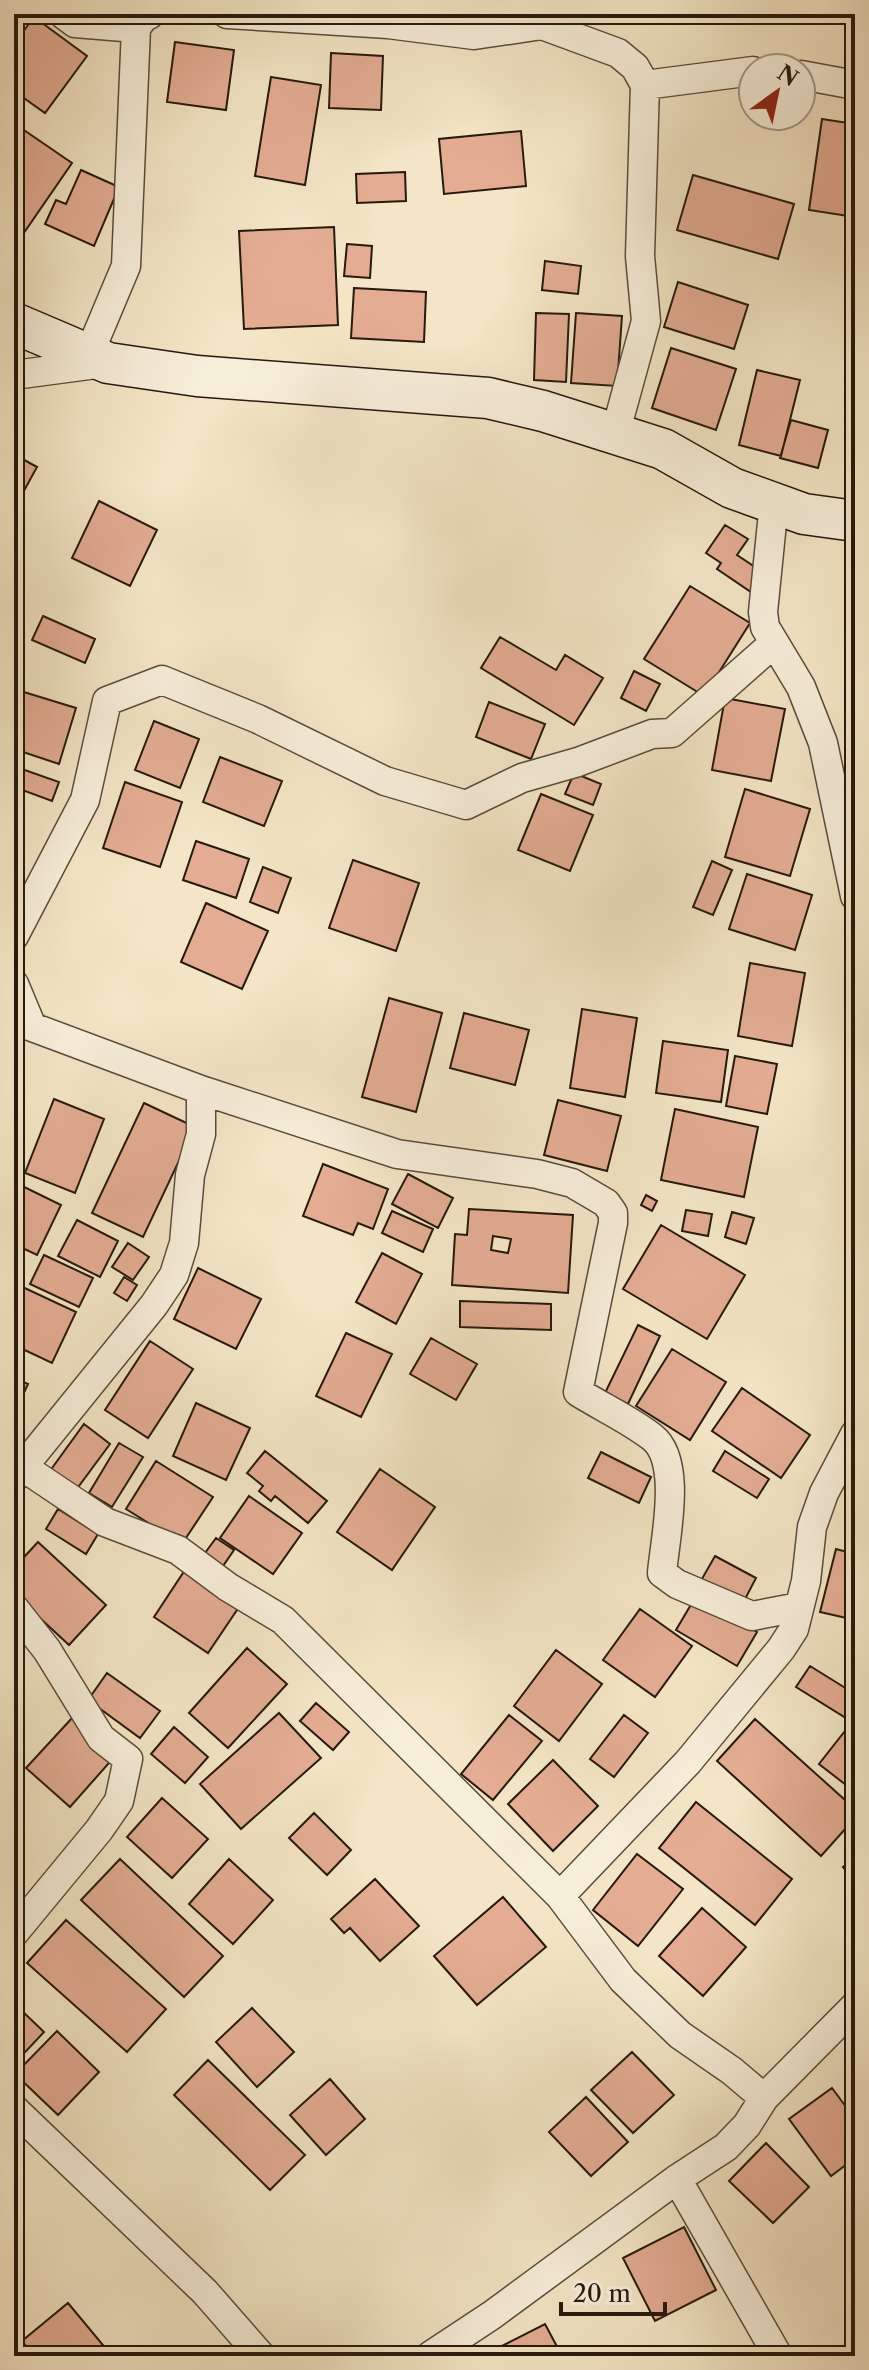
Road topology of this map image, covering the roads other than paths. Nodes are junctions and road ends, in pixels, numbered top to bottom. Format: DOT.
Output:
graph roads {
  1 [pos="63,14"];
  2 [pos="227,14"];
  3 [pos="540,20"];
  4 [pos="143,21"];
  5 [pos="737,73"];
  6 [pos="817,78"];
  7 [pos="645,85"];
  8 [pos="855,85"];
  9 [pos="14,323"];
  10 [pos="98,358"];
  11 [pos="14,375"];
  12 [pos="615,434"];
  13 [pos="774,503"];
  14 [pos="855,521"];
  15 [pos="774,643"];
  16 [pos="855,896"];
  17 [pos="14,936"];
  18 [pos="14,984"];
  19 [pos="23,1022"];
  20 [pos="201,1090"];
  21 [pos="855,1434"];
  22 [pos="19,1473"];
  23 [pos="799,1607"];
  24 [pos="14,1608"];
  25 [pos="560,1896"];
  26 [pos="14,1933"];
  27 [pos="855,2006"];
  28 [pos="764,2098"];
  29 [pos="14,2109"];
  30 [pos="677,2179"];
  31 [pos="261,2356"];
  32 [pos="430,2356"];
  33 [pos="778,2356"];
  1 -- 4 [label="street"];
  2 -- 3 [label="street"];
  3 -- 7 [label="street"];
  4 -- 10 [label="street"];
  5 -- 7 [label="street"];
  6 -- 8 [label="street"];
  7 -- 12 [label="street"];
  9 -- 10 [label="street"];
  10 -- 11 [label="street"];
  10 -- 12 [label="street"];
  12 -- 13 [label="street"];
  13 -- 14 [label="street"];
  13 -- 15 [label="street"];
  15 -- 16 [label="street"];
  15 -- 17 [label="street"];
  18 -- 19 [label="street"];
  19 -- 20 [label="street"];
  20 -- 22 [label="street"];
  20 -- 23 [label="street"];
  21 -- 23 [label="street"];
  22 -- 25 [label="street"];
  23 -- 25 [label="street"];
  24 -- 26 [label="street"];
  25 -- 28 [label="street"];
  27 -- 28 [label="street"];
  28 -- 30 [label="street"];
  29 -- 31 [label="street"];
  30 -- 32 [label="street"];
  30 -- 33 [label="street"];
}
